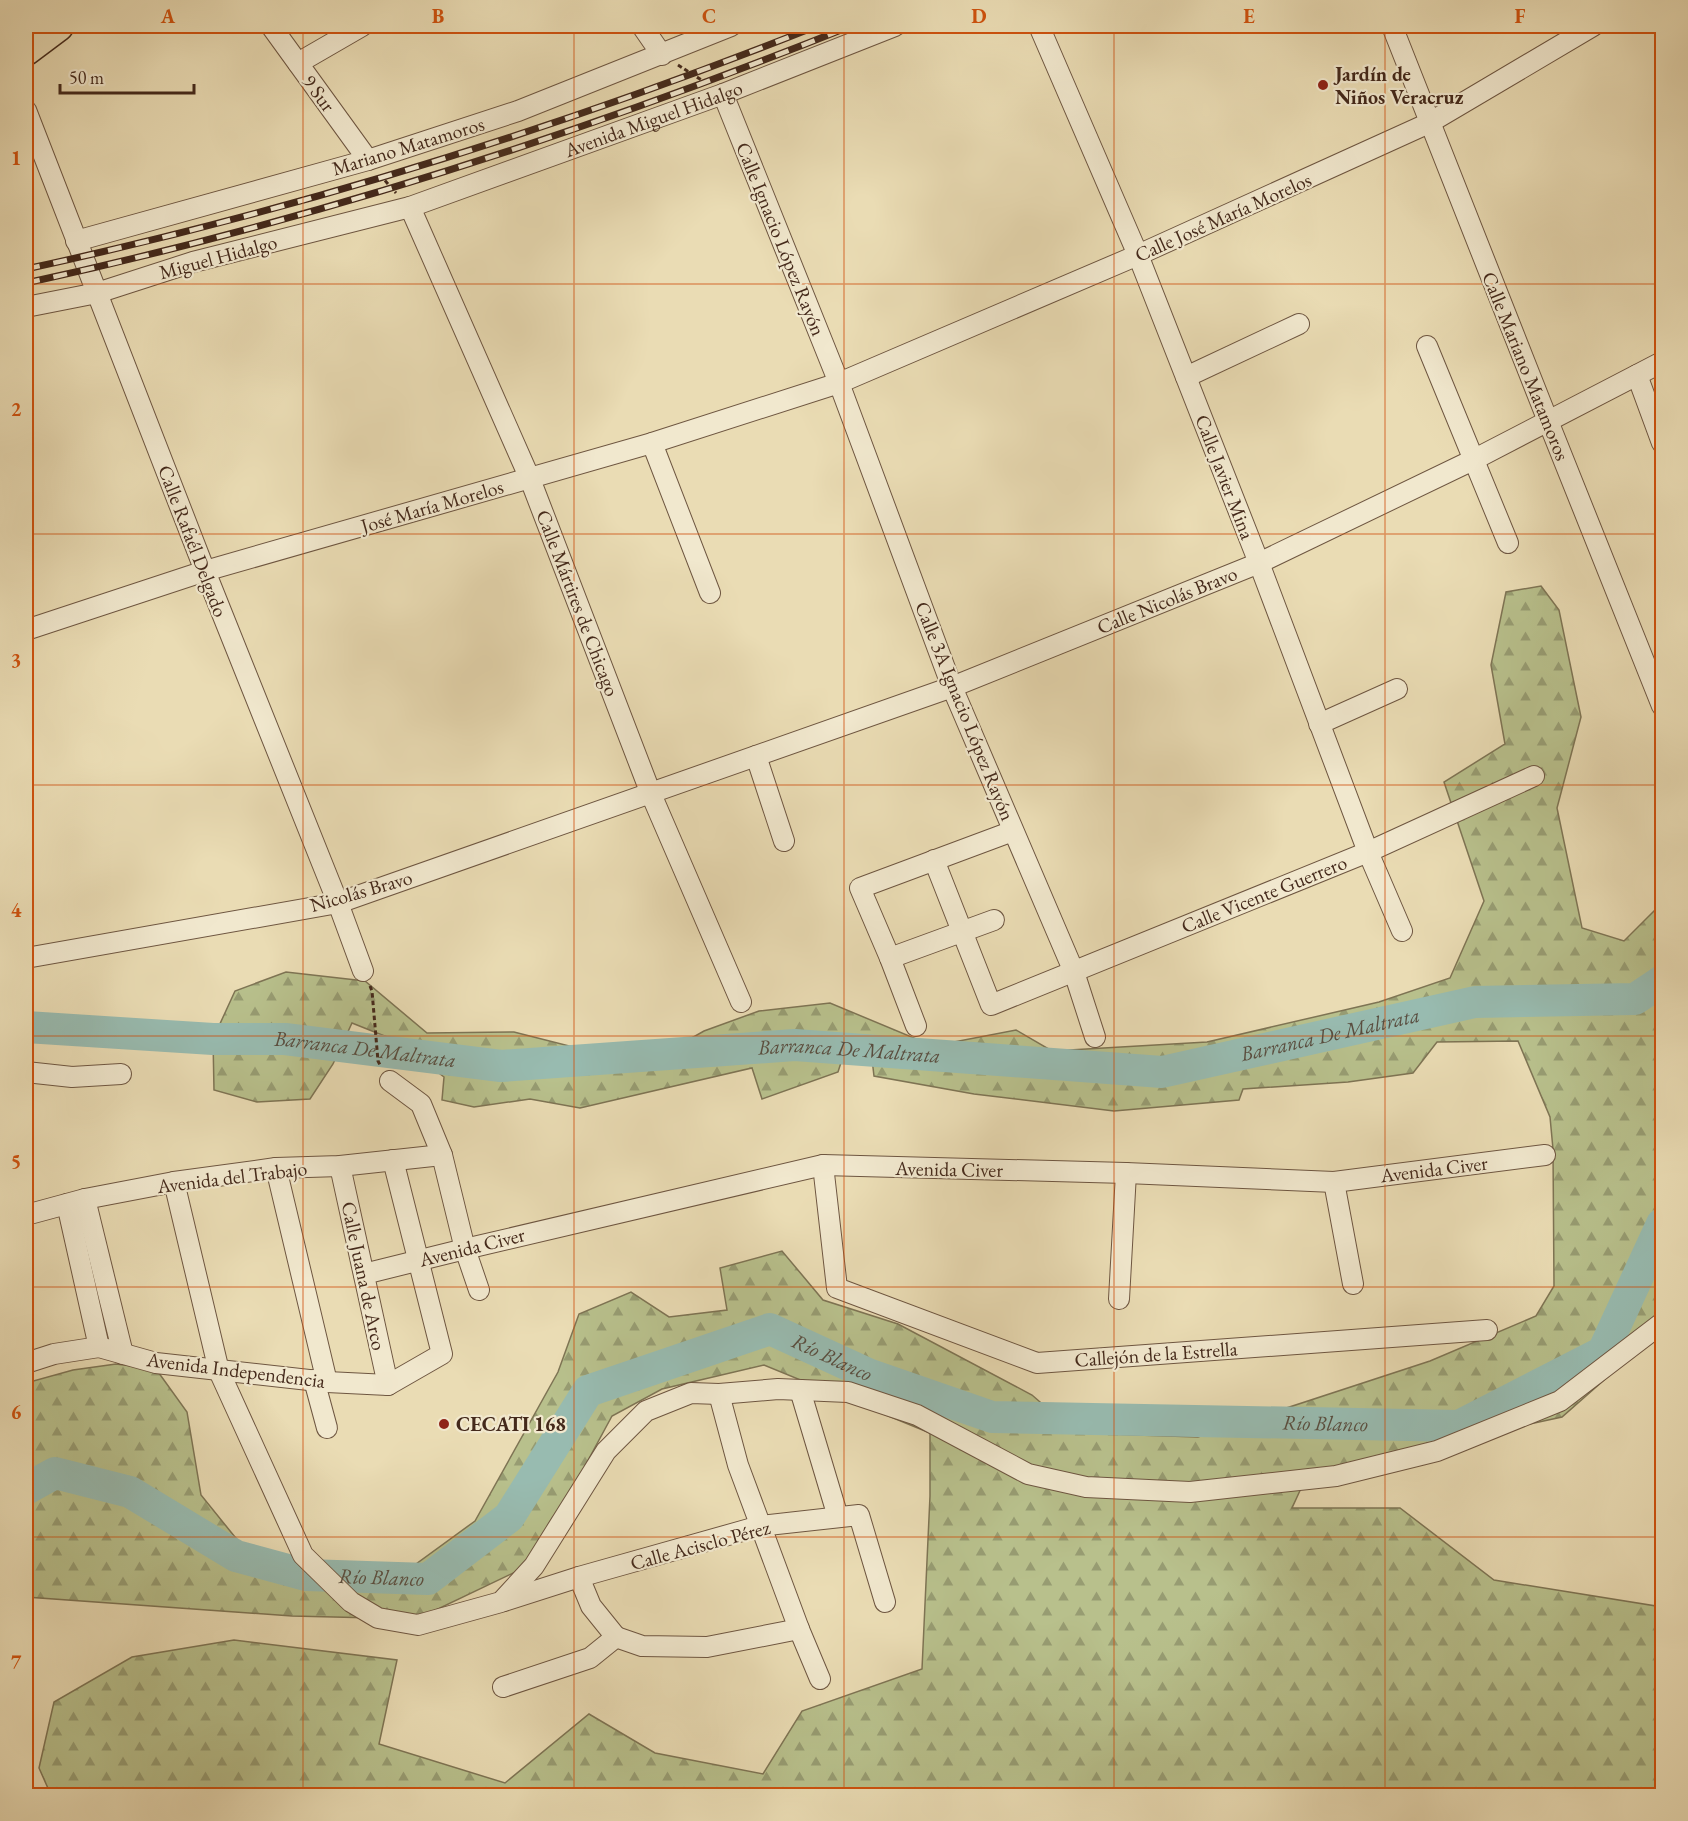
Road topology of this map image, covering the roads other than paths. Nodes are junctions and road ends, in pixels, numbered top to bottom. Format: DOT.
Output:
graph roads {
  1 [pos="58,26"];
  2 [pos="271,26"];
  3 [pos="362,26"];
  4 [pos="642,26"];
  5 [pos="731,26"];
  6 [pos="895,26"];
  7 [pos="1039,26"];
  8 [pos="1392,26"];
  9 [pos="1593,26"];
  10 [pos="26,50"];
  11 [pos="662,55"];
  12 [pos="298,63"];
  13 [pos="723,94"];
  14 [pos="26,110"];
  15 [pos="1430,123"];
  16 [pos="368,160"];
  17 [pos="410,207"];
  18 [pos="76,241"];
  19 [pos="1138,255"];
  20 [pos="97,292"];
  21 [pos="26,307"];
  22 [pos="1299,324"];
  23 [pos="1427,345"];
  24 [pos="1662,362"];
  25 [pos="1637,375"];
  26 [pos="1186,377"];
  27 [pos="839,383"];
  28 [pos="1548,421"];
  29 [pos="652,443"];
  30 [pos="1662,443"];
  31 [pos="1475,459"];
  32 [pos="530,479"];
  33 [pos="1508,543"];
  34 [pos="1258,563"];
  35 [pos="205,571"];
  36 [pos="710,593"];
  37 [pos="26,630"];
  38 [pos="952,687"];
  39 [pos="1398,689"];
  40 [pos="1662,706"];
  41 [pos="1319,724"];
  42 [pos="756,756"];
  43 [pos="1534,776"];
  44 [pos="651,794"];
  45 [pos="1013,831"];
  46 [pos="784,842"];
  47 [pos="1368,852"];
  48 [pos="934,860"];
  49 [pos="338,903"];
  50 [pos="994,920"];
  51 [pos="963,932"];
  52 [pos="1402,932"];
  53 [pos="26,958"];
  54 [pos="890,958"];
  55 [pos="363,971"];
  56 [pos="1074,972"];
  57 [pos="741,1002"];
  58 [pos="916,1026"];
  59 [pos="1095,1037"];
  60 [pos="26,1072"];
  61 [pos="122,1074"];
  62 [pos="390,1081"];
  63 [pos="442,1155"];
  64 [pos="1545,1155"];
  65 [pos="393,1160"];
  66 [pos="823,1165"];
  67 [pos="340,1166"];
  68 [pos="276,1168"];
  69 [pos="1126,1173"];
  70 [pos="174,1182"];
  71 [pos="1334,1182"];
  72 [pos="76,1201"];
  73 [pos="26,1215"];
  74 [pos="465,1249"];
  75 [pos="419,1260"];
  76 [pos="364,1274"];
  77 [pos="1353,1284"];
  78 [pos="480,1290"];
  79 [pos="1119,1299"];
  80 [pos="1662,1323"];
  81 [pos="1487,1330"];
  82 [pos="99,1347"];
  83 [pos="123,1354"];
  84 [pos="26,1363"];
  85 [pos="219,1371"];
  86 [pos="321,1381"];
  87 [pos="388,1385"];
  88 [pos="800,1390"];
  89 [pos="719,1394"];
  90 [pos="327,1428"];
  91 [pos="838,1517"];
  92 [pos="760,1526"];
  93 [pos="579,1577"];
  94 [pos="501,1602"];
  95 [pos="885,1602"];
  96 [pos="799,1629"];
  97 [pos="616,1637"];
  98 [pos="820,1679"];
  99 [pos="503,1687"];
  1 -- 10 [label="main road"];
  2 -- 12 [label="street, 9 Sur"];
  3 -- 12 [label="street"];
  4 -- 11 [label="street"];
  5 -- 11 [label="street, Mariano Matamoros"];
  6 -- 13 [label="street, Avenida Miguel Hidalgo"];
  7 -- 19 [label="street, Calle Javier Mina"];
  8 -- 15 [label="street, Calle Mariano Matamoros"];
  9 -- 15 [label="street, Calle José María Morelos"];
  11 -- 16 [label="street, Mariano Matamoros"];
  12 -- 16 [label="street, 9 Sur"];
  13 -- 17 [label="street, Avenida Miguel Hidalgo"];
  13 -- 27 [label="street, Calle Ignacio López Rayón"];
  14 -- 18 [label="street, Calle Rafaél Delgado"];
  15 -- 19 [label="street, Calle José María Morelos"];
  15 -- 28 [label="street, Calle Mariano Matamoros"];
  16 -- 18 [label="street, Mariano Matamoros"];
  17 -- 20 [label="street, Miguel Hidalgo"];
  17 -- 32 [label="street, Calle Mártires de Chicago"];
  18 -- 20 [label="street, Calle Rafaél Delgado"];
  19 -- 26 [label="street, Calle Javier Mina"];
  19 -- 27 [label="street, Calle José María Morelos"];
  20 -- 21 [label="street, Miguel Hidalgo"];
  20 -- 35 [label="street, Calle Rafaél Delgado"];
  22 -- 26 [label="street"];
  23 -- 31 [label="street"];
  24 -- 25 [label="street, Calle Nicolás Bravo"];
  25 -- 28 [label="street, Calle Nicolás Bravo"];
  25 -- 30 [label="street"];
  26 -- 34 [label="street, Calle Javier Mina"];
  27 -- 29 [label="street, José María Morelos"];
  27 -- 38 [label="street, Calle 3A Ignacio López Rayón"];
  28 -- 31 [label="street, Calle Nicolás Bravo"];
  28 -- 40 [label="street, Calle Mariano Matamoros"];
  29 -- 32 [label="street, José María Morelos"];
  29 -- 36 [label="street"];
  31 -- 33 [label="street"];
  31 -- 34 [label="street, Calle Nicolás Bravo"];
  32 -- 35 [label="street, José María Morelos"];
  32 -- 44 [label="street, Calle Mártires de Chicago"];
  34 -- 38 [label="street, Calle Nicolás Bravo"];
  34 -- 41 [label="street, Calle Javier Mina"];
  35 -- 37 [label="street, José María Morelos"];
  35 -- 49 [label="street, Calle Rafaél Delgado"];
  38 -- 42 [label="street, Calle Nicolás Bravo"];
  38 -- 45 [label="street, Calle 3A Ignacio López Rayón"];
  39 -- 41 [label="street"];
  41 -- 47 [label="street, Calle Javier Mina"];
  42 -- 44 [label="street, Calle Nicolás Bravo"];
  42 -- 46 [label="street"];
  43 -- 47 [label="street, Calle Vicente Guerrero"];
  44 -- 49 [label="street, Nicolás Bravo"];
  44 -- 57 [label="street, Calle Mártires de Chicago"];
  45 -- 48 [label="street"];
  45 -- 56 [label="street, Calle 3A Ignacio López Rayón"];
  47 -- 52 [label="street, Calle Javier Mina"];
  47 -- 56 [label="street, Calle Vicente Guerrero"];
  48 -- 51 [label="street"];
  48 -- 54 [label="street"];
  49 -- 53 [label="street, Nicolás Bravo"];
  49 -- 55 [label="street, Calle Rafaél Delgado"];
  50 -- 51 [label="street"];
  51 -- 54 [label="street"];
  51 -- 56 [label="street, Calle Vicente Guerrero"];
  54 -- 58 [label="street"];
  56 -- 59 [label="street, Calle 3A Ignacio López Rayón"];
  60 -- 61 [label="street"];
  62 -- 63 [label="street"];
  63 -- 65 [label="street, Avenida del Trabajo"];
  63 -- 74 [label="street"];
  64 -- 71 [label="street, Avenida Civer"];
  65 -- 67 [label="street, Avenida del Trabajo"];
  65 -- 75 [label="street"];
  66 -- 69 [label="street, Avenida Civer"];
  66 -- 74 [label="street, Avenida Civer"];
  66 -- 81 [label="street, Callejón de la Estrella"];
  67 -- 68 [label="street, Avenida del Trabajo"];
  67 -- 76 [label="street, Calle Juana de Arco"];
  68 -- 70 [label="street, Avenida del Trabajo"];
  68 -- 86 [label="street"];
  69 -- 71 [label="street, Avenida Civer"];
  69 -- 79 [label="street"];
  70 -- 72 [label="street, Avenida del Trabajo"];
  70 -- 85 [label="street, Calle Acisclo Pérez"];
  71 -- 77 [label="street"];
  72 -- 73 [label="street, Avenida del Trabajo"];
  72 -- 82 [label="street"];
  72 -- 83 [label="street"];
  74 -- 75 [label="street, Avenida Civer"];
  74 -- 78 [label="street"];
  75 -- 76 [label="street, Avenida Civer"];
  75 -- 87 [label="street"];
  76 -- 87 [label="street, Calle Juana de Arco"];
  80 -- 88 [label="street"];
  82 -- 83 [label="street, Avenida Independencia"];
  82 -- 84 [label="street, Avenida Independencia"];
  83 -- 85 [label="street, Avenida Independencia"];
  85 -- 86 [label="street, Avenida Independencia"];
  85 -- 94 [label="street, Calle Acisclo Pérez"];
  86 -- 87 [label="street, Avenida Independencia"];
  86 -- 90 [label="street"];
  88 -- 89 [label="street"];
  88 -- 91 [label="street"];
  89 -- 92 [label="street"];
  89 -- 94 [label="street"];
  91 -- 92 [label="street, Calle Acisclo Pérez"];
  91 -- 95 [label="street, Calle Acisclo Pérez"];
  92 -- 93 [label="street, Calle Acisclo Pérez"];
  92 -- 96 [label="street"];
  93 -- 94 [label="street, Calle Acisclo Pérez"];
  93 -- 97 [label="street"];
  96 -- 97 [label="street"];
  96 -- 98 [label="street"];
  97 -- 99 [label="street"];
}
